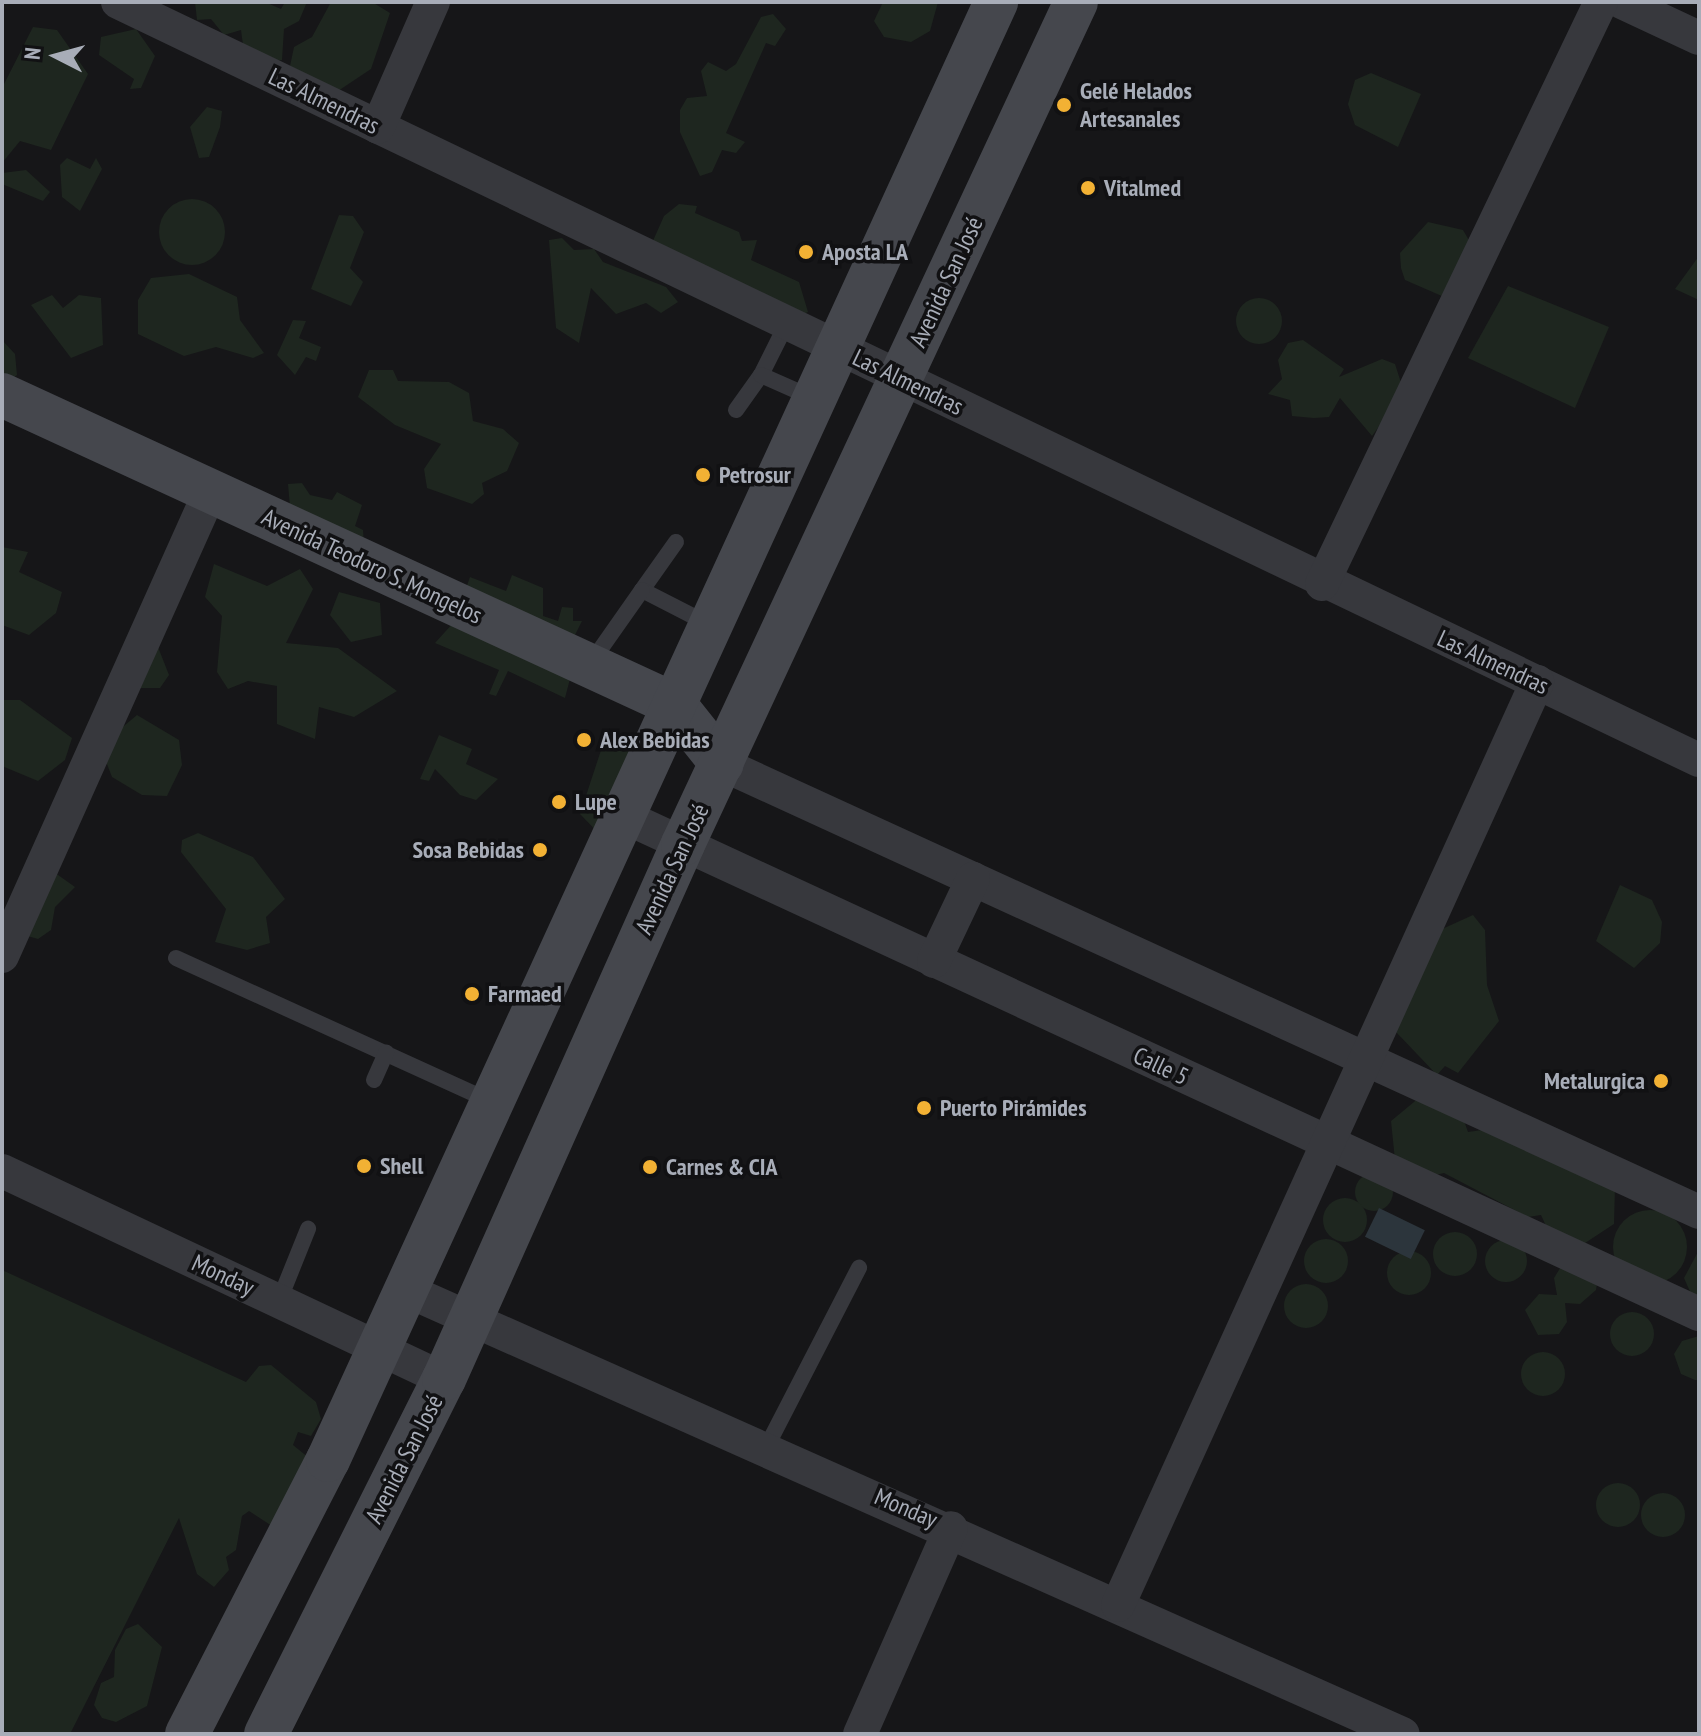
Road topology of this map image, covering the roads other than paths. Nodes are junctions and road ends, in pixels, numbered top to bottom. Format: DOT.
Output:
graph roads {
  1 [pos="118,2"];
  2 [pos="433,2"];
  3 [pos="996,2"];
  4 [pos="1076,2"];
  5 [pos="1601,2"];
  6 [pos="1622,2"];
  7 [pos="1699,38"];
  8 [pos="378,127"];
  9 [pos="787,323"];
  10 [pos="838,347"];
  11 [pos="761,375"];
  12 [pos="901,380"];
  13 [pos="2,395"];
  14 [pos="814,398"];
  15 [pos="736,410"];
  16 [pos="210,492"];
  17 [pos="676,542"];
  18 [pos="1322,584"];
  19 [pos="642,590"];
  20 [pos="710,625"];
  21 [pos="589,665"];
  22 [pos="1537,682"];
  23 [pos="675,705"];
  24 [pos="1699,760"];
  25 [pos="722,764"];
  26 [pos="623,816"];
  27 [pos="683,844"];
  28 [pos="973,879"];
  29 [pos="2,956"];
  30 [pos="176,958"];
  31 [pos="934,961"];
  32 [pos="386,1053"];
  33 [pos="1364,1059"];
  34 [pos="374,1080"];
  35 [pos="492,1101"];
  36 [pos="1331,1145"];
  37 [pos="2,1171"];
  38 [pos="1699,1212"];
  39 [pos="308,1229"];
  40 [pos="859,1268"];
  41 [pos="406,1290"];
  42 [pos="279,1301"];
  43 [pos="1699,1314"];
  44 [pos="468,1319"];
  45 [pos="379,1349"];
  46 [pos="444,1379"];
  47 [pos="766,1448"];
  48 [pos="951,1528"];
  49 [pos="1118,1605"];
  50 [pos="187,1734"];
  51 [pos="266,1734"];
  52 [pos="860,1734"];
  53 [pos="1403,1734"];
  1 -- 8 [label="street, Las Almendras"];
  2 -- 8 [label="street"];
  3 -- 10 [label="street"];
  4 -- 12 [label="street, Avenida San José"];
  5 -- 18 [label="street"];
  6 -- 7 [label="street"];
  8 -- 9 [label="street, Las Almendras"];
  9 -- 10 [label="street, Las Almendras"];
  9 -- 11 [label="lane"];
  10 -- 12 [label="street, Las Almendras"];
  10 -- 14 [label="street"];
  11 -- 14 [label="lane"];
  11 -- 15 [label="lane"];
  12 -- 18 [label="street, Las Almendras"];
  12 -- 25 [label="street, Avenida San José"];
  13 -- 16 [label="street, Avenida Teodoro S. Mongelos"];
  14 -- 20 [label="street"];
  16 -- 21 [label="street, Avenida Teodoro S. Mongelos"];
  16 -- 29 [label="street"];
  17 -- 19 [label="lane"];
  18 -- 22 [label="street, Las Almendras"];
  19 -- 20 [label="lane"];
  19 -- 21 [label="lane"];
  20 -- 23 [label="street"];
  21 -- 23 [label="street, Avenida Teodoro S. Mongelos"];
  22 -- 24 [label="street, Las Almendras"];
  22 -- 33 [label="street"];
  23 -- 25 [label="street, Avenida Teodoro S. Mongelos"];
  23 -- 26 [label="street"];
  25 -- 27 [label="street, Avenida San José"];
  25 -- 28 [label="street"];
  26 -- 27 [label="street, Calle 5"];
  26 -- 35 [label="street"];
  27 -- 31 [label="street, Calle 5"];
  27 -- 44 [label="street, Avenida San José"];
  28 -- 31 [label="street"];
  28 -- 33 [label="street"];
  30 -- 32 [label="lane"];
  31 -- 36 [label="street, Calle 5"];
  32 -- 34 [label="lane"];
  32 -- 35 [label="lane"];
  33 -- 36 [label="street"];
  33 -- 38 [label="street"];
  35 -- 41 [label="street"];
  36 -- 43 [label="street, Calle 5"];
  36 -- 49 [label="street"];
  37 -- 42 [label="street, Monday"];
  39 -- 42 [label="lane"];
  40 -- 47 [label="lane"];
  41 -- 44 [label="street, Monday"];
  41 -- 45 [label="street"];
  42 -- 45 [label="street, Monday"];
  44 -- 46 [label="street, Avenida San José"];
  44 -- 47 [label="street, Monday"];
  45 -- 46 [label="street, Monday"];
  45 -- 50 [label="street"];
  46 -- 51 [label="street, Avenida San José"];
  47 -- 48 [label="street, Monday"];
  48 -- 49 [label="street, Monday"];
  48 -- 52 [label="street"];
  49 -- 53 [label="street, Monday"];
}
